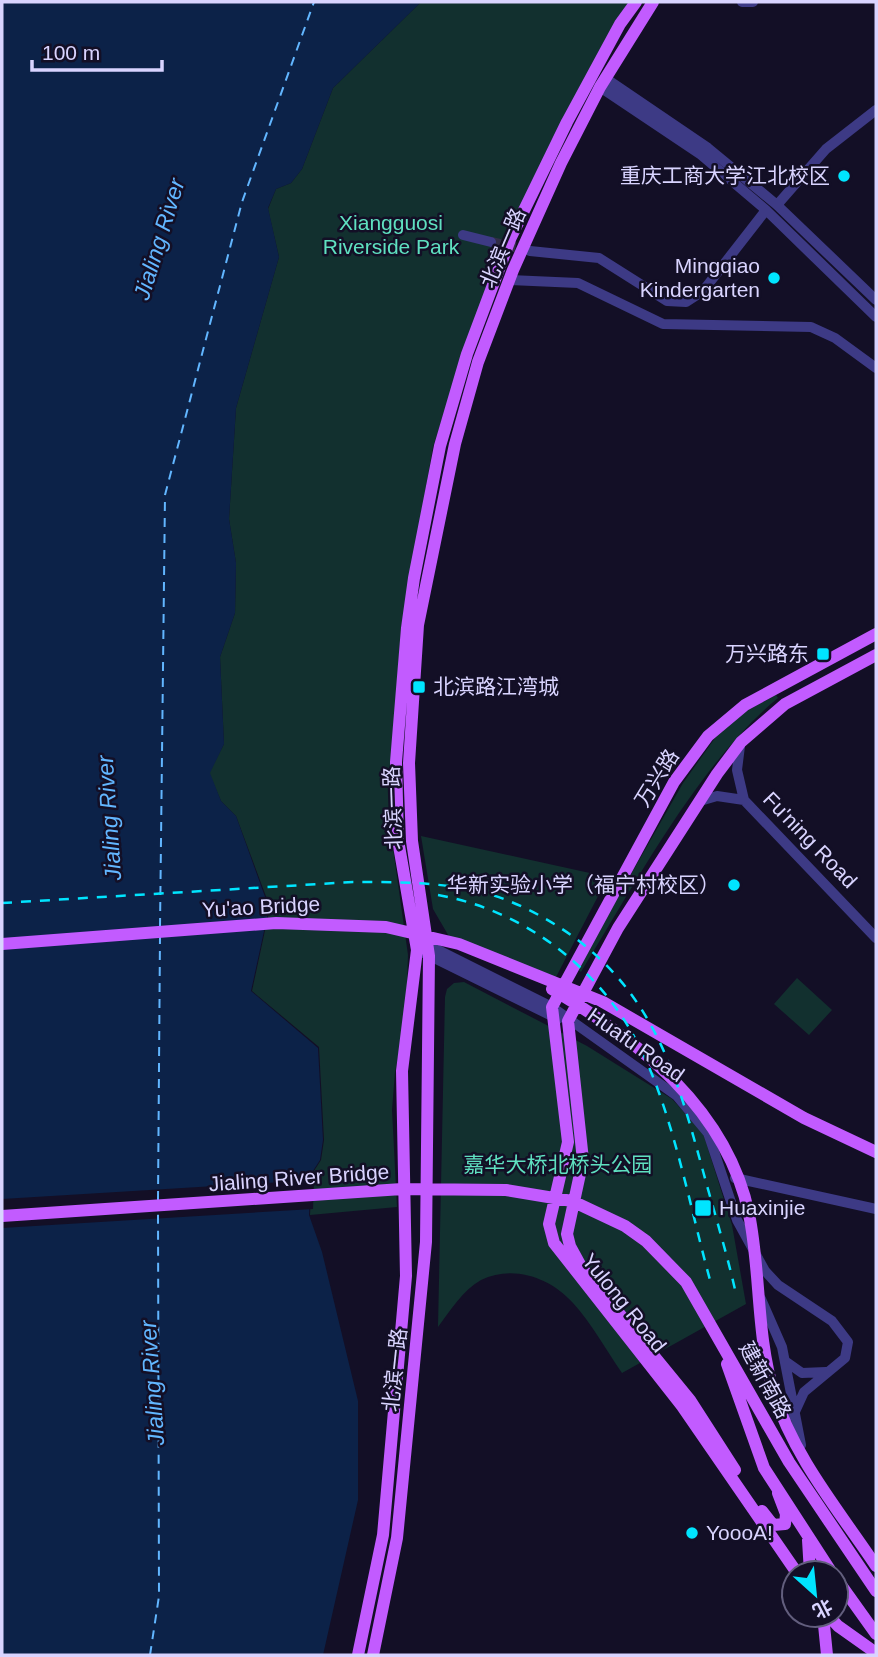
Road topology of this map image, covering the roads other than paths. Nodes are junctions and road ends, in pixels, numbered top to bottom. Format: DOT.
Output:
graph roads {
  1 [pos="636,2"];
  2 [pos="653,2"];
  3 [pos="742,2"];
  4 [pos="753,2"];
  5 [pos="602,82"];
  6 [pos="876,110"];
  7 [pos="777,205"];
  8 [pos="766,210"];
  9 [pos="463,235"];
  10 [pos="491,242"];
  11 [pos="530,251"];
  12 [pos="510,280"];
  13 [pos="876,300"];
  14 [pos="876,317"];
  15 [pos="876,368"];
  16 [pos="876,634"];
  17 [pos="876,654"];
  18 [pos="741,742"];
  19 [pos="744,800"];
  20 [pos="701,801"];
  21 [pos="876,938"];
  22 [pos="2,944"];
  23 [pos="422,947"];
  24 [pos="516,967"];
  25 [pos="552,1012"];
  26 [pos="568,1021"];
  27 [pos="402,1071"];
  28 [pos="427,1073"];
  29 [pos="876,1152"];
  30 [pos="724,1176"];
  31 [pos="876,1209"];
  32 [pos="596,1212"];
  33 [pos="2,1216"];
  34 [pos="768,1327"];
  35 [pos="719,1337"];
  36 [pos="785,1361"];
  37 [pos="833,1370"];
  38 [pos="793,1416"];
  39 [pos="804,1456"];
  40 [pos="778,1493"];
  41 [pos="808,1540"];
  42 [pos="787,1559"];
  43 [pos="809,1559"];
  44 [pos="822,1559"];
  45 [pos="876,1566"];
  46 [pos="876,1591"];
  47 [pos="850,1598"];
  48 [pos="826,1629"];
  49 [pos="843,1629"];
  50 [pos="876,1634"];
  51 [pos="872,1651"];
  52 [pos="358,1655"];
  53 [pos="373,1655"];
  54 [pos="827,1655"];
  1 -- 23 [label="main road, 北滨一路"];
  2 -- 5 [label="main road, 北滨一路"];
  3 -- 4 [label="street"];
  5 -- 7 [label="street"];
  5 -- 8 [label="street"];
  5 -- 12 [label="main road, 北滨一路"];
  6 -- 7 [label="street"];
  7 -- 13 [label="street"];
  8 -- 11 [label="street"];
  8 -- 14 [label="street"];
  9 -- 10 [label="street"];
  12 -- 15 [label="street"];
  12 -- 23 [label="main road, 北滨一路"];
  16 -- 25 [label="main road, 万兴路"];
  17 -- 18 [label="main road"];
  18 -- 19 [label="street"];
  18 -- 20 [label="main road"];
  19 -- 20 [label="street"];
  19 -- 21 [label="street, Fu'ning Road"];
  20 -- 26 [label="main road"];
  22 -- 24 [label="main road, Yu'ao Bridge"];
  23 -- 25 [label="street, Huafu Road"];
  23 -- 27 [label="main road, 北滨一路"];
  23 -- 28 [label="main road, 北滨一路"];
  24 -- 29 [label="main road"];
  24 -- 34 [label="main road"];
  25 -- 26 [label="street, Huafu Road"];
  25 -- 42 [label="main road, Yulong Road"];
  26 -- 30 [label="street, Huafu Road"];
  26 -- 40 [label="main road, Yulong Road"];
  27 -- 28 [label="main road"];
  27 -- 52 [label="main road, 北滨一路"];
  28 -- 53 [label="main road, 北滨一路"];
  30 -- 31 [label="street"];
  30 -- 37 [label="street, Huafu Road"];
  32 -- 33 [label="main road, Jialing River Bridge"];
  32 -- 35 [label="main road, 建新南路"];
  34 -- 36 [label="street, 建新南路"];
  34 -- 39 [label="main road, 建新南路"];
  35 -- 40 [label="main road"];
  35 -- 46 [label="main road, 建新南路"];
  36 -- 37 [label="street"];
  36 -- 38 [label="street, 建新南路"];
  37 -- 38 [label="street, Huafu Road"];
  38 -- 39 [label="street, 建新南路"];
  39 -- 45 [label="main road, 建新南路"];
  40 -- 41 [label="main road"];
  41 -- 43 [label="main road"];
  41 -- 44 [label="main road"];
  47 -- 50 [label="main road"];
  48 -- 54 [label="main road"];
  49 -- 51 [label="main road"];
}
